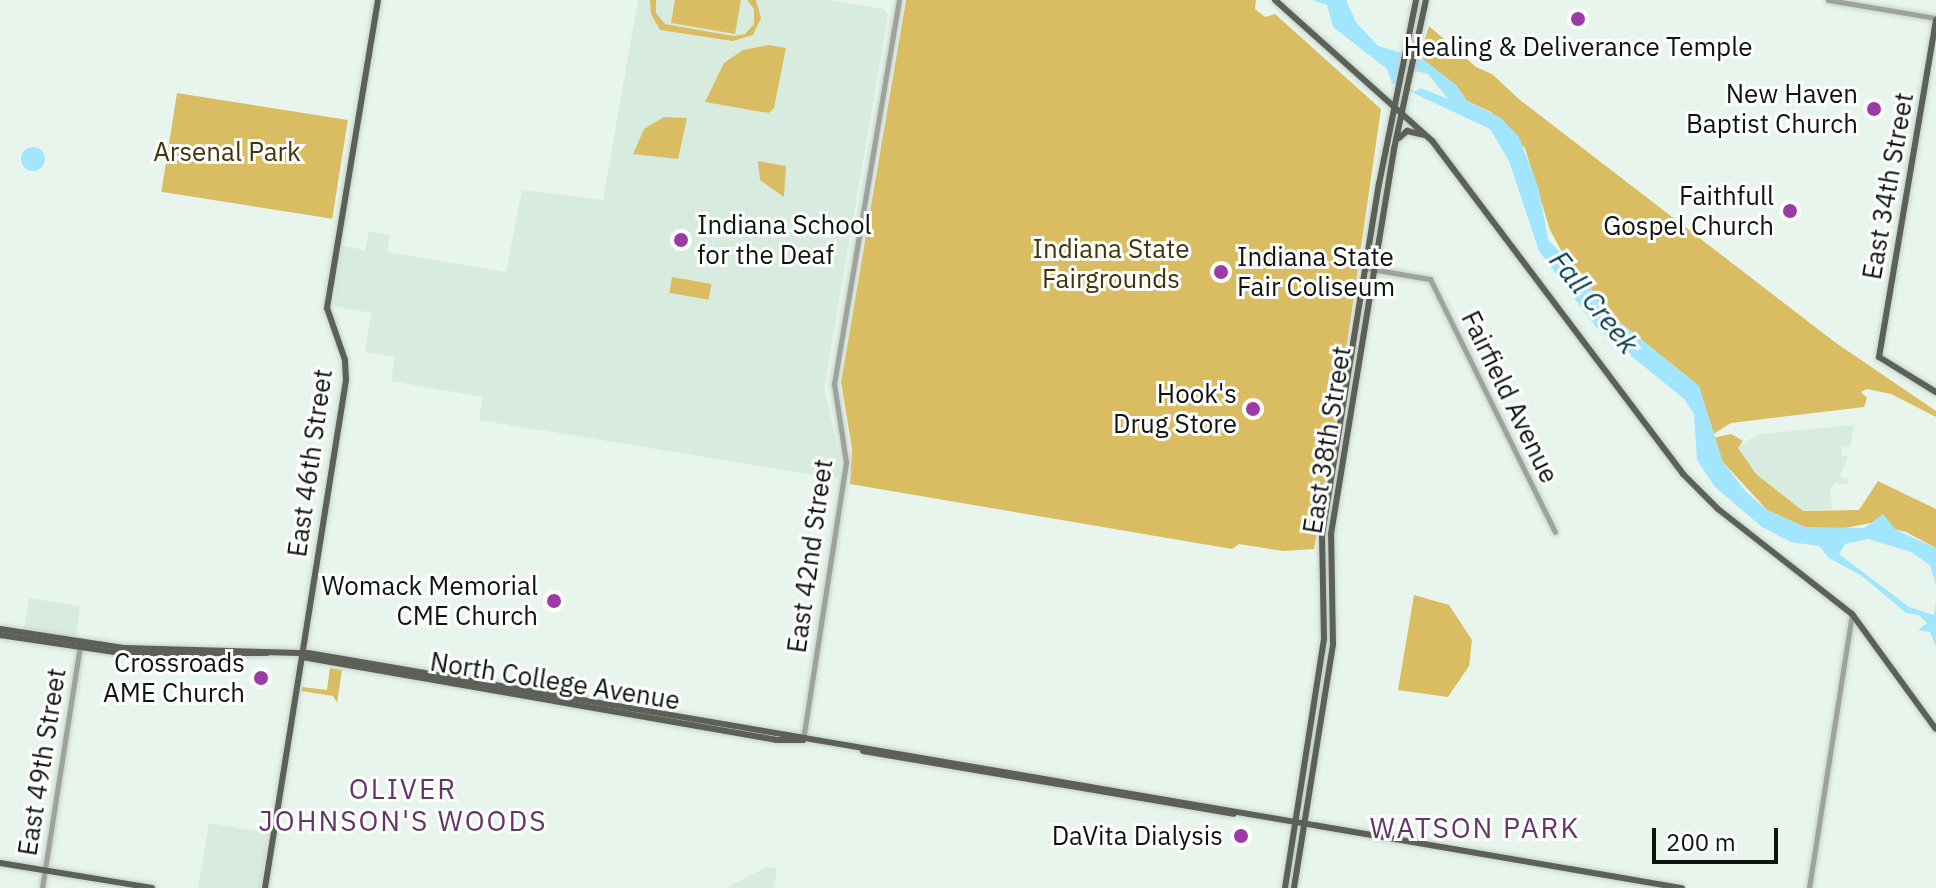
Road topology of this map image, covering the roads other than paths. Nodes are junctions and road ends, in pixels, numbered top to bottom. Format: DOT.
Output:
graph roads {
  1 [pos="378,0"];
  2 [pos="899,0"];
  3 [pos="1275,0"];
  4 [pos="1416,0"];
  5 [pos="1426,0"];
  6 [pos="1828,0"];
  7 [pos="1936,19"];
  8 [pos="1394,107"];
  9 [pos="1402,113"];
  10 [pos="1427,136"];
  11 [pos="1394,149"];
  12 [pos="1365,268"];
  13 [pos="1375,270"];
  14 [pos="1936,392"];
  15 [pos="1555,532"];
  16 [pos="1852,614"];
  17 [pos="0,632"];
  18 [pos="80,645"];
  19 [pos="302,657"];
  20 [pos="1936,729"];
  21 [pos="803,740"];
  22 [pos="1295,823"];
  23 [pos="1304,825"];
  24 [pos="0,863"];
  25 [pos="45,870"];
  26 [pos="42,888"];
  27 [pos="152,888"];
  28 [pos="265,888"];
  29 [pos="1285,888"];
  30 [pos="1294,888"];
  31 [pos="1682,888"];
  32 [pos="1809,888"];
  1 -- 19 [label="main road, East 46th Street"];
  2 -- 21 [label="street, East 42nd Street"];
  3 -- 8 [label="main road"];
  4 -- 8 [label="main road, East 38th Street"];
  5 -- 9 [label="main road, East 38th Street"];
  6 -- 7 [label="street"];
  7 -- 14 [label="main road, East 34th Street"];
  8 -- 9 [label="main road"];
  8 -- 12 [label="main road, East 38th Street"];
  9 -- 10 [label="main road"];
  9 -- 11 [label="main road, East 38th Street"];
  10 -- 11 [label="main road"];
  10 -- 16 [label="main road"];
  11 -- 13 [label="main road, East 38th Street"];
  12 -- 13 [label="street"];
  12 -- 22 [label="main road, East 38th Street"];
  13 -- 15 [label="street, Fairfield Avenue"];
  13 -- 23 [label="main road, East 38th Street"];
  16 -- 20 [label="main road"];
  16 -- 32 [label="street"];
  17 -- 18 [label="main road, North College Avenue"];
  18 -- 19 [label="main road, North College Avenue"];
  18 -- 25 [label="street, East 49th Street"];
  19 -- 21 [label="main road, North College Avenue"];
  19 -- 28 [label="main road, East 46th Street"];
  21 -- 22 [label="main road, North College Avenue"];
  22 -- 23 [label="main road, North College Avenue"];
  22 -- 29 [label="main road, East 38th Street"];
  23 -- 30 [label="main road, East 38th Street"];
  23 -- 31 [label="main road, North College Avenue"];
  24 -- 25 [label="main road"];
  25 -- 26 [label="street, East 49th Street"];
  25 -- 27 [label="main road"];
}
